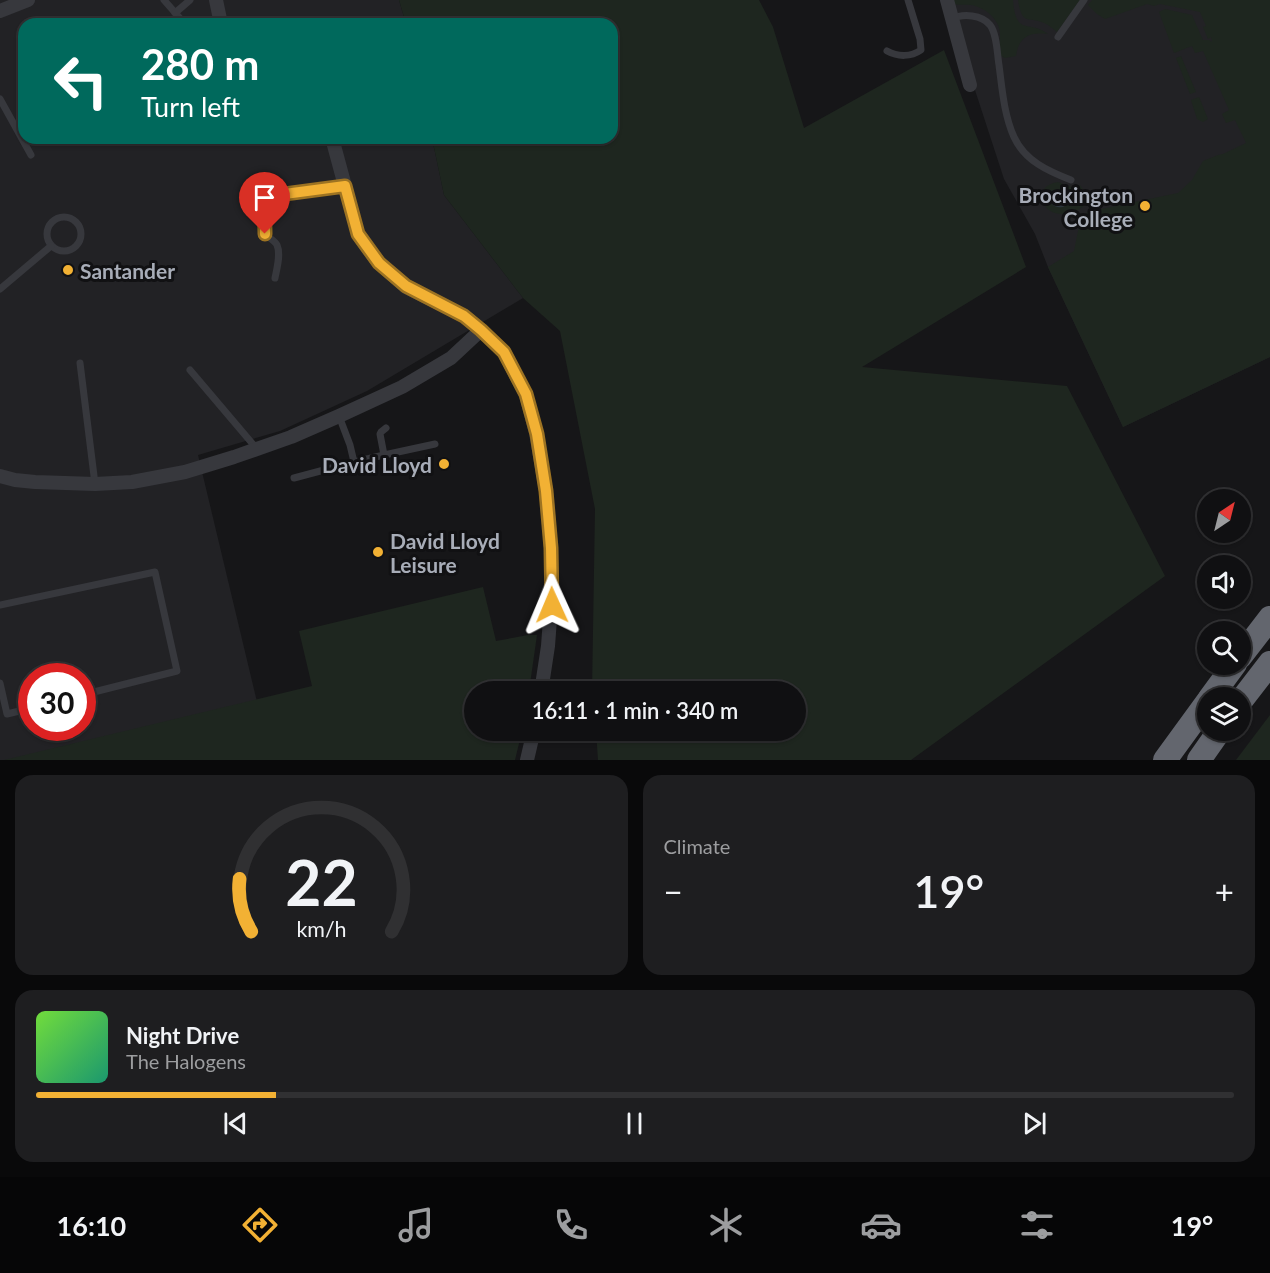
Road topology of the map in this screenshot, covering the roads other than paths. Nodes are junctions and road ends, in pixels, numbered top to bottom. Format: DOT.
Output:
graph roads {
  1 [pos="28,0"];
  2 [pos="164,0"];
  3 [pos="190,0"];
  4 [pos="216,0"];
  5 [pos="908,0"];
  6 [pos="947,0"];
  7 [pos="1084,0"];
  8 [pos="0,11"];
  9 [pos="175,12"];
  10 [pos="180,18"];
  11 [pos="218,18"];
  12 [pos="952,19"];
  13 [pos="1058,37"];
  14 [pos="887,51"];
  15 [pos="969,85"];
  16 [pos="0,99"];
  17 [pos="18,132"];
  18 [pos="25,144"];
  19 [pos="334,144"];
  20 [pos="31,155"];
  21 [pos="1071,180"];
  22 [pos="274,184"];
  23 [pos="345,186"];
  24 [pos="277,195"];
  25 [pos="51,246"];
  26 [pos="275,278"];
  27 [pos="0,289"];
  28 [pos="481,330"];
  29 [pos="80,363"];
  30 [pos="190,370"];
  31 [pos="339,416"];
  32 [pos="386,428"];
  33 [pos="435,444"];
  34 [pos="257,450"];
  35 [pos="384,455"];
  36 [pos="354,462"];
  37 [pos="0,476"];
  38 [pos="294,478"];
  39 [pos="95,484"];
  40 [pos="0,605"];
  41 [pos="1270,618"];
  42 [pos="1251,643"];
  43 [pos="1270,663"];
  44 [pos="543,681"];
  45 [pos="0,683"];
  46 [pos="1251,688"];
  47 [pos="96,691"];
  48 [pos="18,711"];
  49 [pos="1197,716"];
  50 [pos="531,741"];
  51 [pos="1212,741"];
  52 [pos="526,760"];
  53 [pos="1165,760"];
  54 [pos="1199,760"];
  1 -- 8 [label="street"];
  2 -- 9 [label="lane"];
  3 -- 9 [label="lane"];
  4 -- 11 [label="street"];
  5 -- 14 [label="lane"];
  6 -- 12 [label="street"];
  7 -- 13 [label="lane"];
  9 -- 10 [label="lane"];
  12 -- 15 [label="street"];
  12 -- 21 [label="lane"];
  16 -- 17 [label="lane"];
  18 -- 20 [label="lane"];
  19 -- 23 [label="street"];
  22 -- 24 [label="lane"];
  23 -- 24 [label="lane"];
  23 -- 28 [label="street"];
  24 -- 26 [label="lane"];
  25 -- 25 [label="lane"];
  25 -- 27 [label="lane"];
  28 -- 31 [label="street"];
  28 -- 44 [label="street"];
  29 -- 39 [label="lane"];
  30 -- 34 [label="lane"];
  31 -- 34 [label="street"];
  31 -- 36 [label="lane"];
  32 -- 35 [label="lane"];
  33 -- 35 [label="lane"];
  34 -- 39 [label="street"];
  35 -- 36 [label="lane"];
  36 -- 38 [label="lane"];
  37 -- 39 [label="street"];
  40 -- 47 [label="lane"];
  41 -- 42 [label="highway"];
  43 -- 46 [label="highway"];
  45 -- 48 [label="lane"];
  49 -- 53 [label="highway"];
  50 -- 52 [label="street"];
  51 -- 54 [label="highway"];
}
